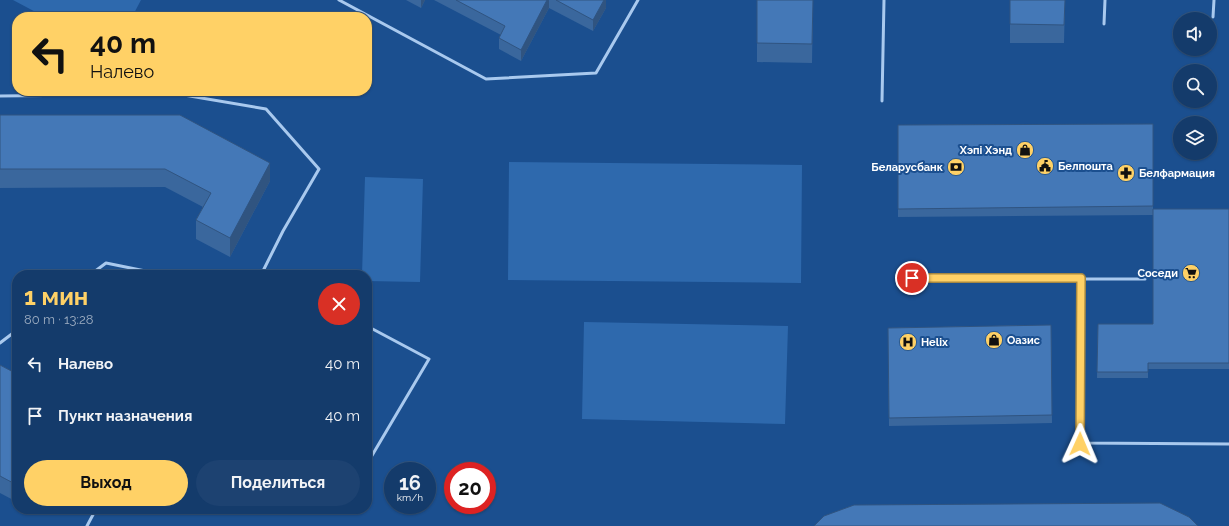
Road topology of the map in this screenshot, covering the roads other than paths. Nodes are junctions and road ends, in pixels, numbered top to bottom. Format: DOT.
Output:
graph roads {
  1 [pos="339,0"];
  2 [pos="638,0"];
  3 [pos="884,0"];
  4 [pos="1105,0"];
  5 [pos="1214,0"];
  6 [pos="361,12"];
  7 [pos="1213,12"];
  8 [pos="372,18"];
  9 [pos="1104,24"];
  10 [pos="0,96"];
  11 [pos="12,96"];
  12 [pos="190,96"];
  13 [pos="882,101"];
  14 [pos="96,270"];
  15 [pos="140,270"];
  16 [pos="264,270"];
  17 [pos="912,278"];
  18 [pos="1081,278"];
  19 [pos="1144,279"];
  20 [pos="372,329"];
  21 [pos="12,334"];
  22 [pos="0,342"];
  23 [pos="1229,444"];
  24 [pos="372,456"];
  25 [pos="94,514"];
  26 [pos="88,526"];
  1 -- 6 [label="lane"];
  2 -- 8 [label="lane"];
  3 -- 13 [label="lane"];
  4 -- 9 [label="lane"];
  5 -- 7 [label="lane"];
  10 -- 11 [label="lane"];
  12 -- 16 [label="lane"];
  14 -- 15 [label="lane"];
  17 -- 18 [label="lane"];
  18 -- 19 [label="lane"];
  18 -- 23 [label="lane"];
  20 -- 24 [label="lane"];
  21 -- 22 [label="lane"];
  25 -- 26 [label="lane"];
}
